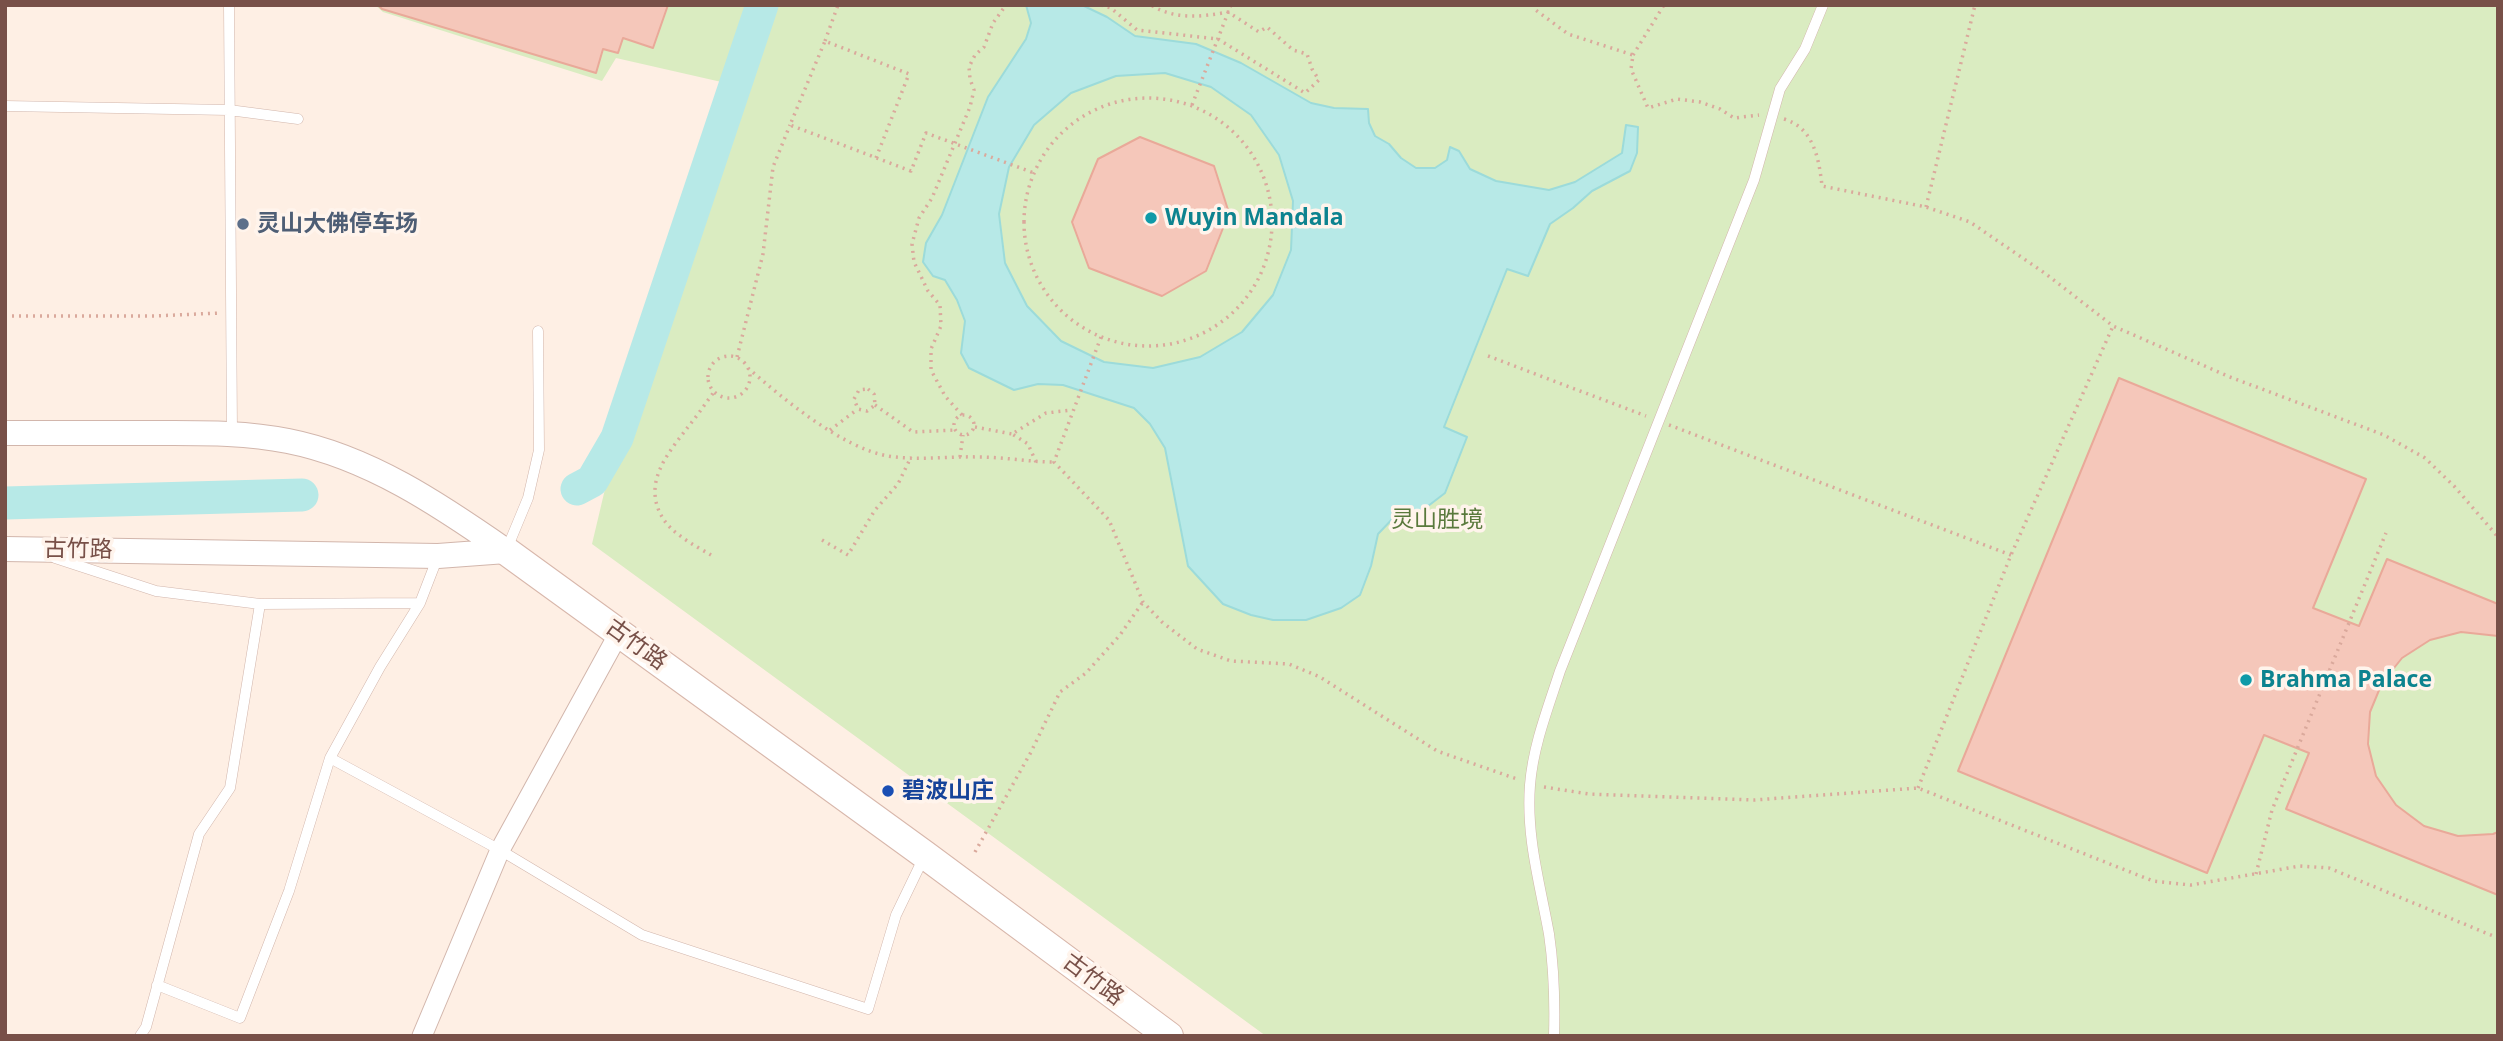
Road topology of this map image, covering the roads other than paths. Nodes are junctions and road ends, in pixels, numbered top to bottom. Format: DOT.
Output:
graph roads {
  1 [pos="229,5"];
  2 [pos="1823,5"];
  3 [pos="5,106"];
  4 [pos="229,110"];
  5 [pos="298,119"];
  6 [pos="538,331"];
  7 [pos="5,433"];
  8 [pos="232,433"];
  9 [pos="16,550"];
  10 [pos="506,551"];
  11 [pos="439,556"];
  12 [pos="420,603"];
  13 [pos="260,604"];
  14 [pos="619,633"];
  15 [pos="330,758"];
  16 [pos="500,850"];
  17 [pos="925,855"];
  18 [pos="157,985"];
  19 [pos="140,1036"];
  20 [pos="422,1036"];
  21 [pos="1169,1036"];
  22 [pos="1554,1036"];
  1 -- 4 [label="lane"];
  2 -- 22 [label="lane"];
  3 -- 4 [label="lane"];
  4 -- 5 [label="lane"];
  4 -- 8 [label="lane"];
  6 -- 10 [label="lane"];
  7 -- 8 [label="street"];
  8 -- 10 [label="street"];
  9 -- 11 [label="street, 古竹路"];
  9 -- 13 [label="lane"];
  10 -- 11 [label="street, 古竹路"];
  10 -- 14 [label="main road, 古竹路"];
  11 -- 12 [label="lane"];
  12 -- 13 [label="lane"];
  12 -- 15 [label="lane"];
  13 -- 18 [label="lane"];
  14 -- 16 [label="street"];
  14 -- 17 [label="main road, 古竹路"];
  15 -- 16 [label="lane"];
  15 -- 18 [label="lane"];
  16 -- 17 [label="lane"];
  16 -- 20 [label="street"];
  17 -- 21 [label="main road, 古竹路"];
  18 -- 19 [label="lane"];
}
